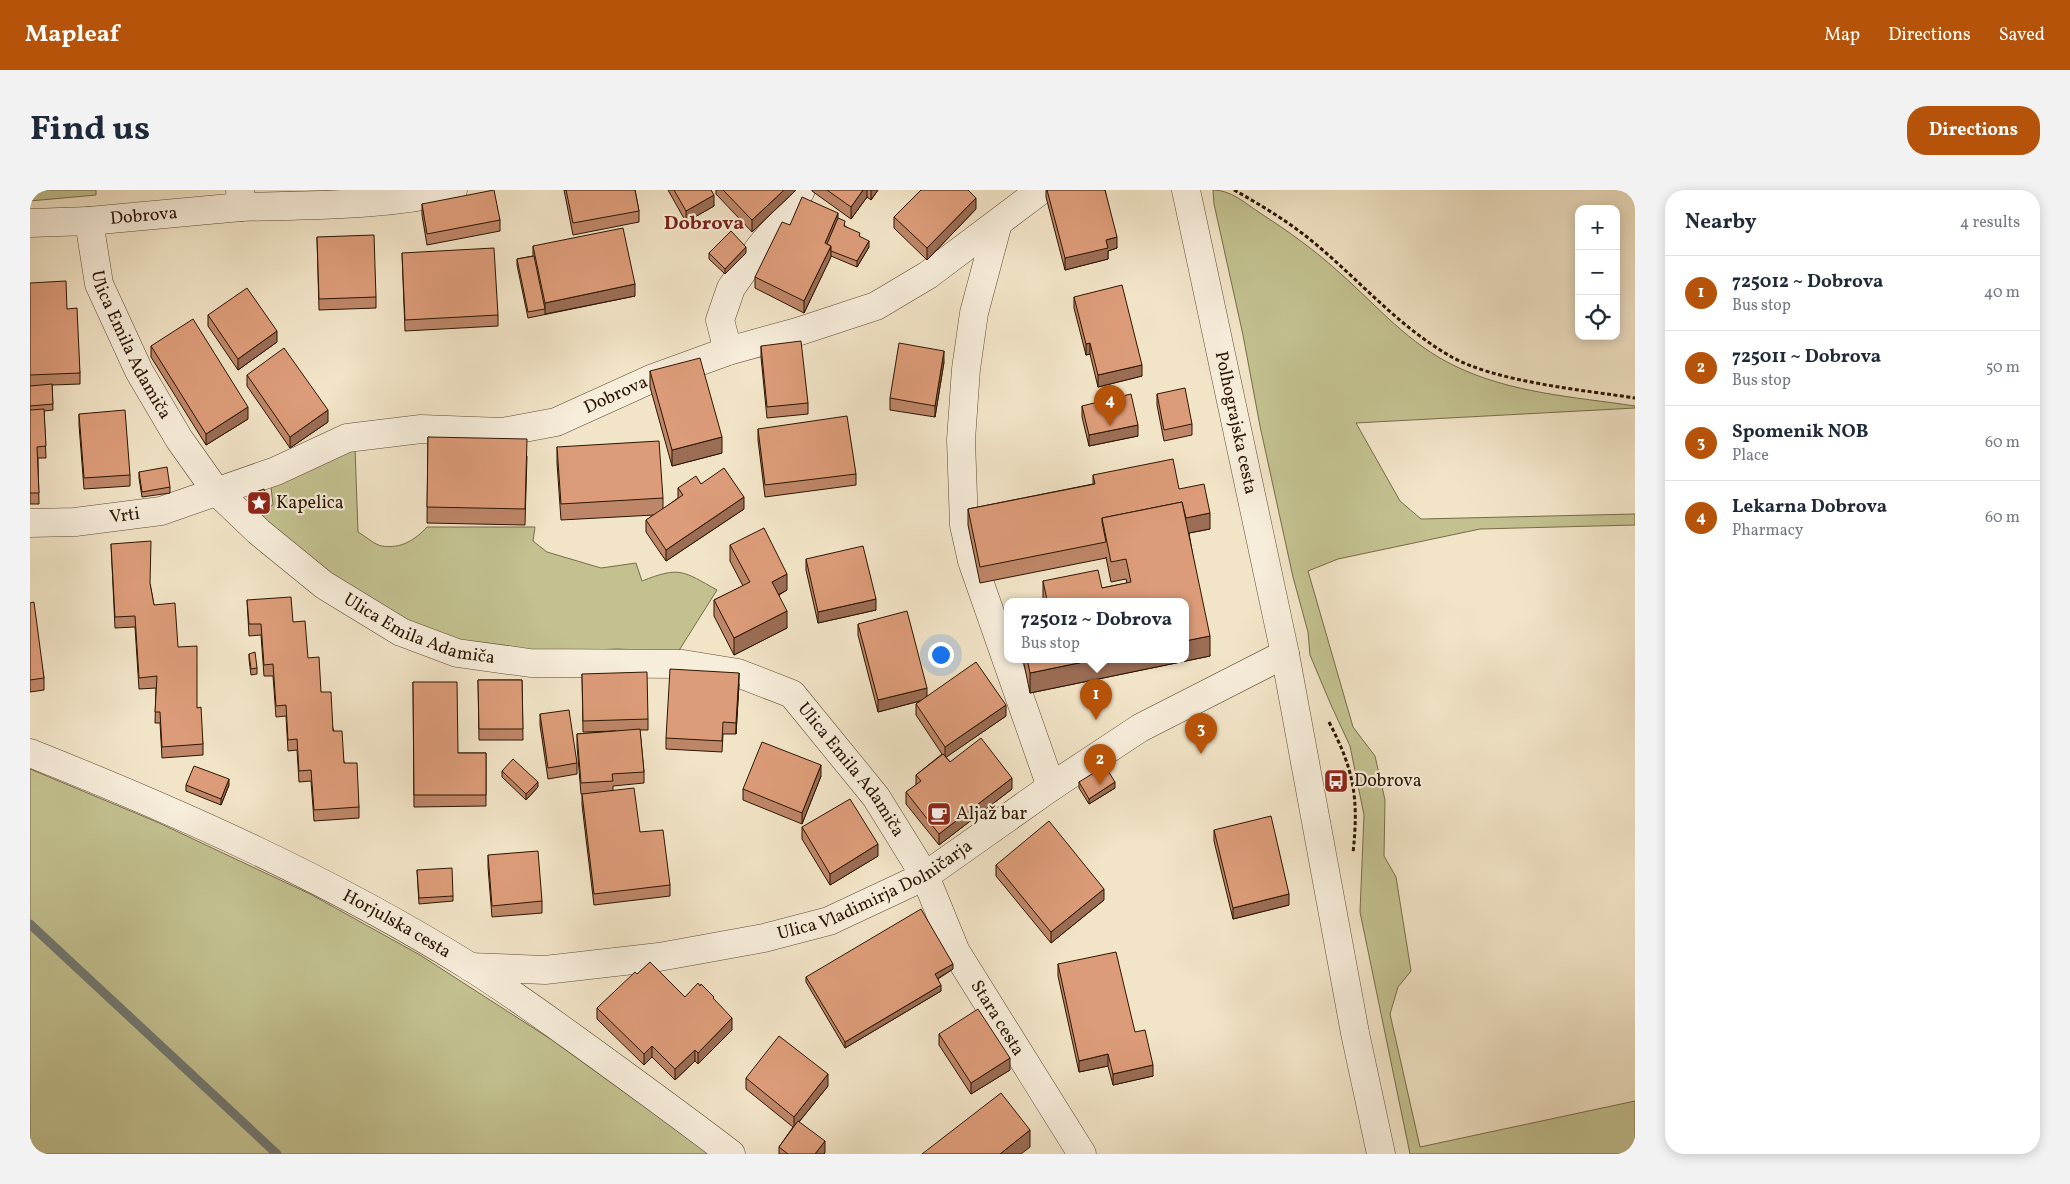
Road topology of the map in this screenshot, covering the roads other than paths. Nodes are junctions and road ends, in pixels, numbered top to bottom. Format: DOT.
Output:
graph roads {
  1 [pos="453,190"];
  2 [pos="801,190"];
  3 [pos="1041,190"];
  4 [pos="1186,190"];
  5 [pos="240,199"];
  6 [pos="89,221"];
  7 [pos="30,223"];
  8 [pos="998,223"];
  9 [pos="728,351"];
  10 [pos="216,491"];
  11 [pos="30,523"];
  12 [pos="1004,654"];
  13 [pos="1285,654"];
  14 [pos="1007,663"];
  15 [pos="30,753"];
  16 [pos="1050,787"];
  17 [pos="925,876"];
  18 [pos="470,967"];
  19 [pos="731,1154"];
  20 [pos="1082,1154"];
  21 [pos="1381,1154"];
  1 -- 5 [label="street, Dobrova"];
  2 -- 9 [label="street"];
  3 -- 8 [label="street, Dobrova"];
  4 -- 13 [label="street, Polhograjska cesta"];
  5 -- 6 [label="street, Dobrova"];
  6 -- 7 [label="street"];
  6 -- 10 [label="street, Ulica Emila Adamiča"];
  8 -- 9 [label="street, Dobrova"];
  8 -- 12 [label="street"];
  9 -- 10 [label="street, Dobrova"];
  10 -- 11 [label="street, Vrti"];
  10 -- 17 [label="street, Ulica Emila Adamiča"];
  13 -- 16 [label="street, Ulica Vladimirja Dolničarja"];
  13 -- 21 [label="street, Polhograjska cesta"];
  14 -- 16 [label="street"];
  15 -- 18 [label="street, Horjulska cesta"];
  16 -- 17 [label="street, Ulica Vladimirja Dolničarja"];
  17 -- 18 [label="street, Ulica Vladimirja Dolničarja"];
  17 -- 20 [label="street, Stara cesta"];
  18 -- 19 [label="street, Horjulska cesta"];
}
